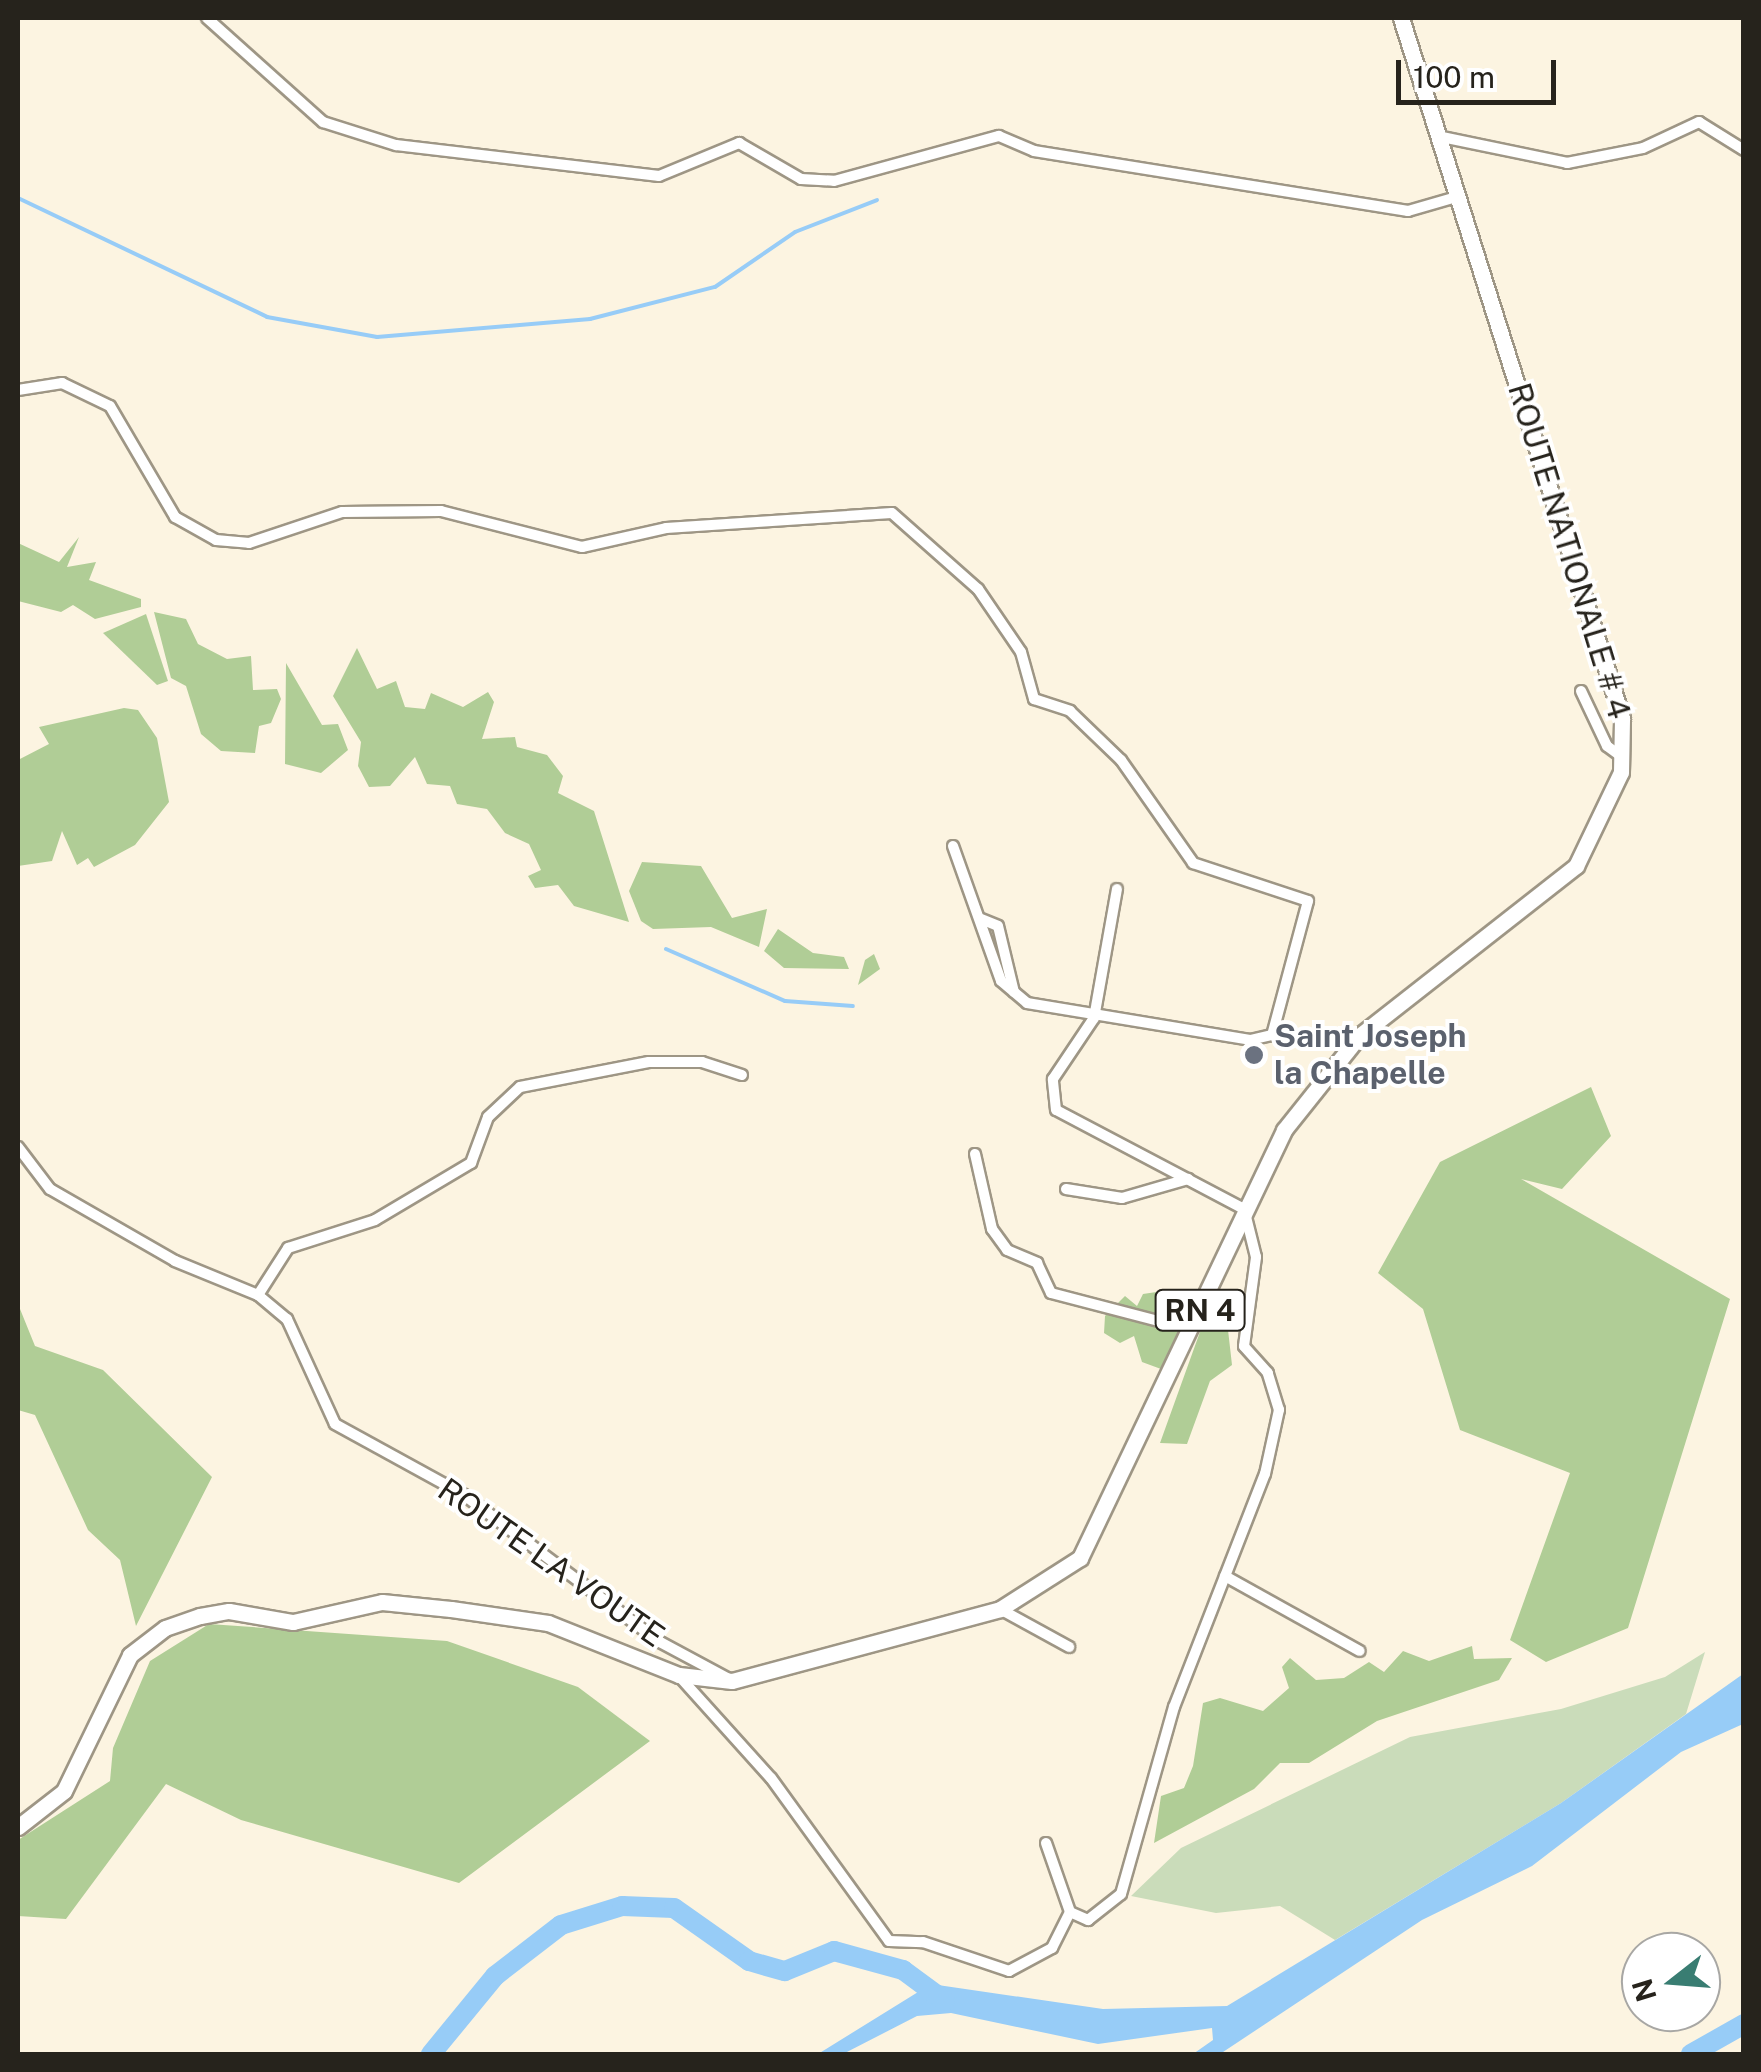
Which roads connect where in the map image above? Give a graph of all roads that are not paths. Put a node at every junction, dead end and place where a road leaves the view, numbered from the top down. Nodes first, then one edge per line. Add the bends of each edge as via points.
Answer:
1 (207, 18) edge
2 (1401, 18) edge
3 (1442, 137) junction
4 (1744, 150) edge
5 (1460, 196) junction
6 (18, 390) edge
7 (1581, 691) dead end
8 (1622, 757) junction
9 (953, 846) dead end
10 (1117, 889) dead end
11 (1094, 1018) junction
12 (1272, 1035) junction
13 (1359, 1036) junction
14 (742, 1075) dead end
15 (18, 1147) edge
16 (975, 1154) dead end
17 (1188, 1180) junction
18 (1066, 1190) dead end
19 (1244, 1210) junction
20 (1208, 1292) junction
21 (258, 1295) junction
22 (1225, 1576) junction
23 (1000, 1609) junction
24 (1069, 1646) dead end
25 (1360, 1651) dead end
26 (679, 1675) junction
27 (732, 1681) junction
28 (18, 1827) edge
29 (1046, 1843) dead end
30 (1070, 1912) junction

1 - 5 street via 324,122 396,145 659,176 739,142 801,180 834,182 999,136 1034,151 1408,211
2 - 3 main road, ROUTE NATIONALE # 4 / RN 4
3 - 4 street via 1567,163 1643,148 1699,122
3 - 5 main road, ROUTE NATIONALE # 4 / RN 4
5 - 8 main road, ROUTE NATIONALE # 4 / RN 4 via 1622,718
6 - 12 street via 62,382 110,406 175,517 216,540 248,544 342,512 441,511 582,547 666,528 892,514 978,589 1021,652 1034,699 1070,711 1121,760 1193,863 1308,900
7 - 8 street via 1606,746
8 - 13 main road, ROUTE NATIONALE # 4 / RN 4 via 1611,810 1576,866
9 - 11 street via 994,964 1014,992 1042,1011
10 - 11 street
11 - 12 street via 1250,1040
11 - 17 street via 1053,1079 1056,1110
12 - 13 street
13 - 19 main road, ROUTE NATIONALE # 4 / RN 4 via 1284,1130
14 - 21 street via 702,1062 649,1062 520,1087 488,1117 471,1163 375,1220 288,1248
15 - 21 street, ROUTE LA VOUTE via 50,1189 175,1262
16 - 20 street via 992,1228 1007,1250 1037,1263 1052,1293 1162,1322
17 - 18 street via 1122,1198
17 - 19 street
19 - 20 main road, ROUTE NATIONALE # 4 / RN 4
19 - 22 street via 1256,1257 1244,1346 1268,1373 1278,1410 1266,1474
20 - 23 main road, ROUTE NATIONALE # 4 / RN 4 via 1096,1537 1051,1581
21 - 27 street, ROUTE LA VOUTE via 306,1352 335,1424 464,1494 660,1642
22 - 25 street
22 - 30 street via 1174,1707 1121,1894 1088,1920
23 - 24 street
23 - 27 main road, ROUTE NATIONALE # 4 / RN 4
26 - 27 main road, ROUTE NATIONALE # 4 / RN 4
26 - 28 main road, ROUTE NATIONALE # 4 / RN 4 via 548,1622 452,1610 382,1602 293,1622 228,1611 200,1616 130,1655 64,1791
26 - 30 street via 771,1778 889,1941 923,1942 1009,1971 1052,1948
29 - 30 street

